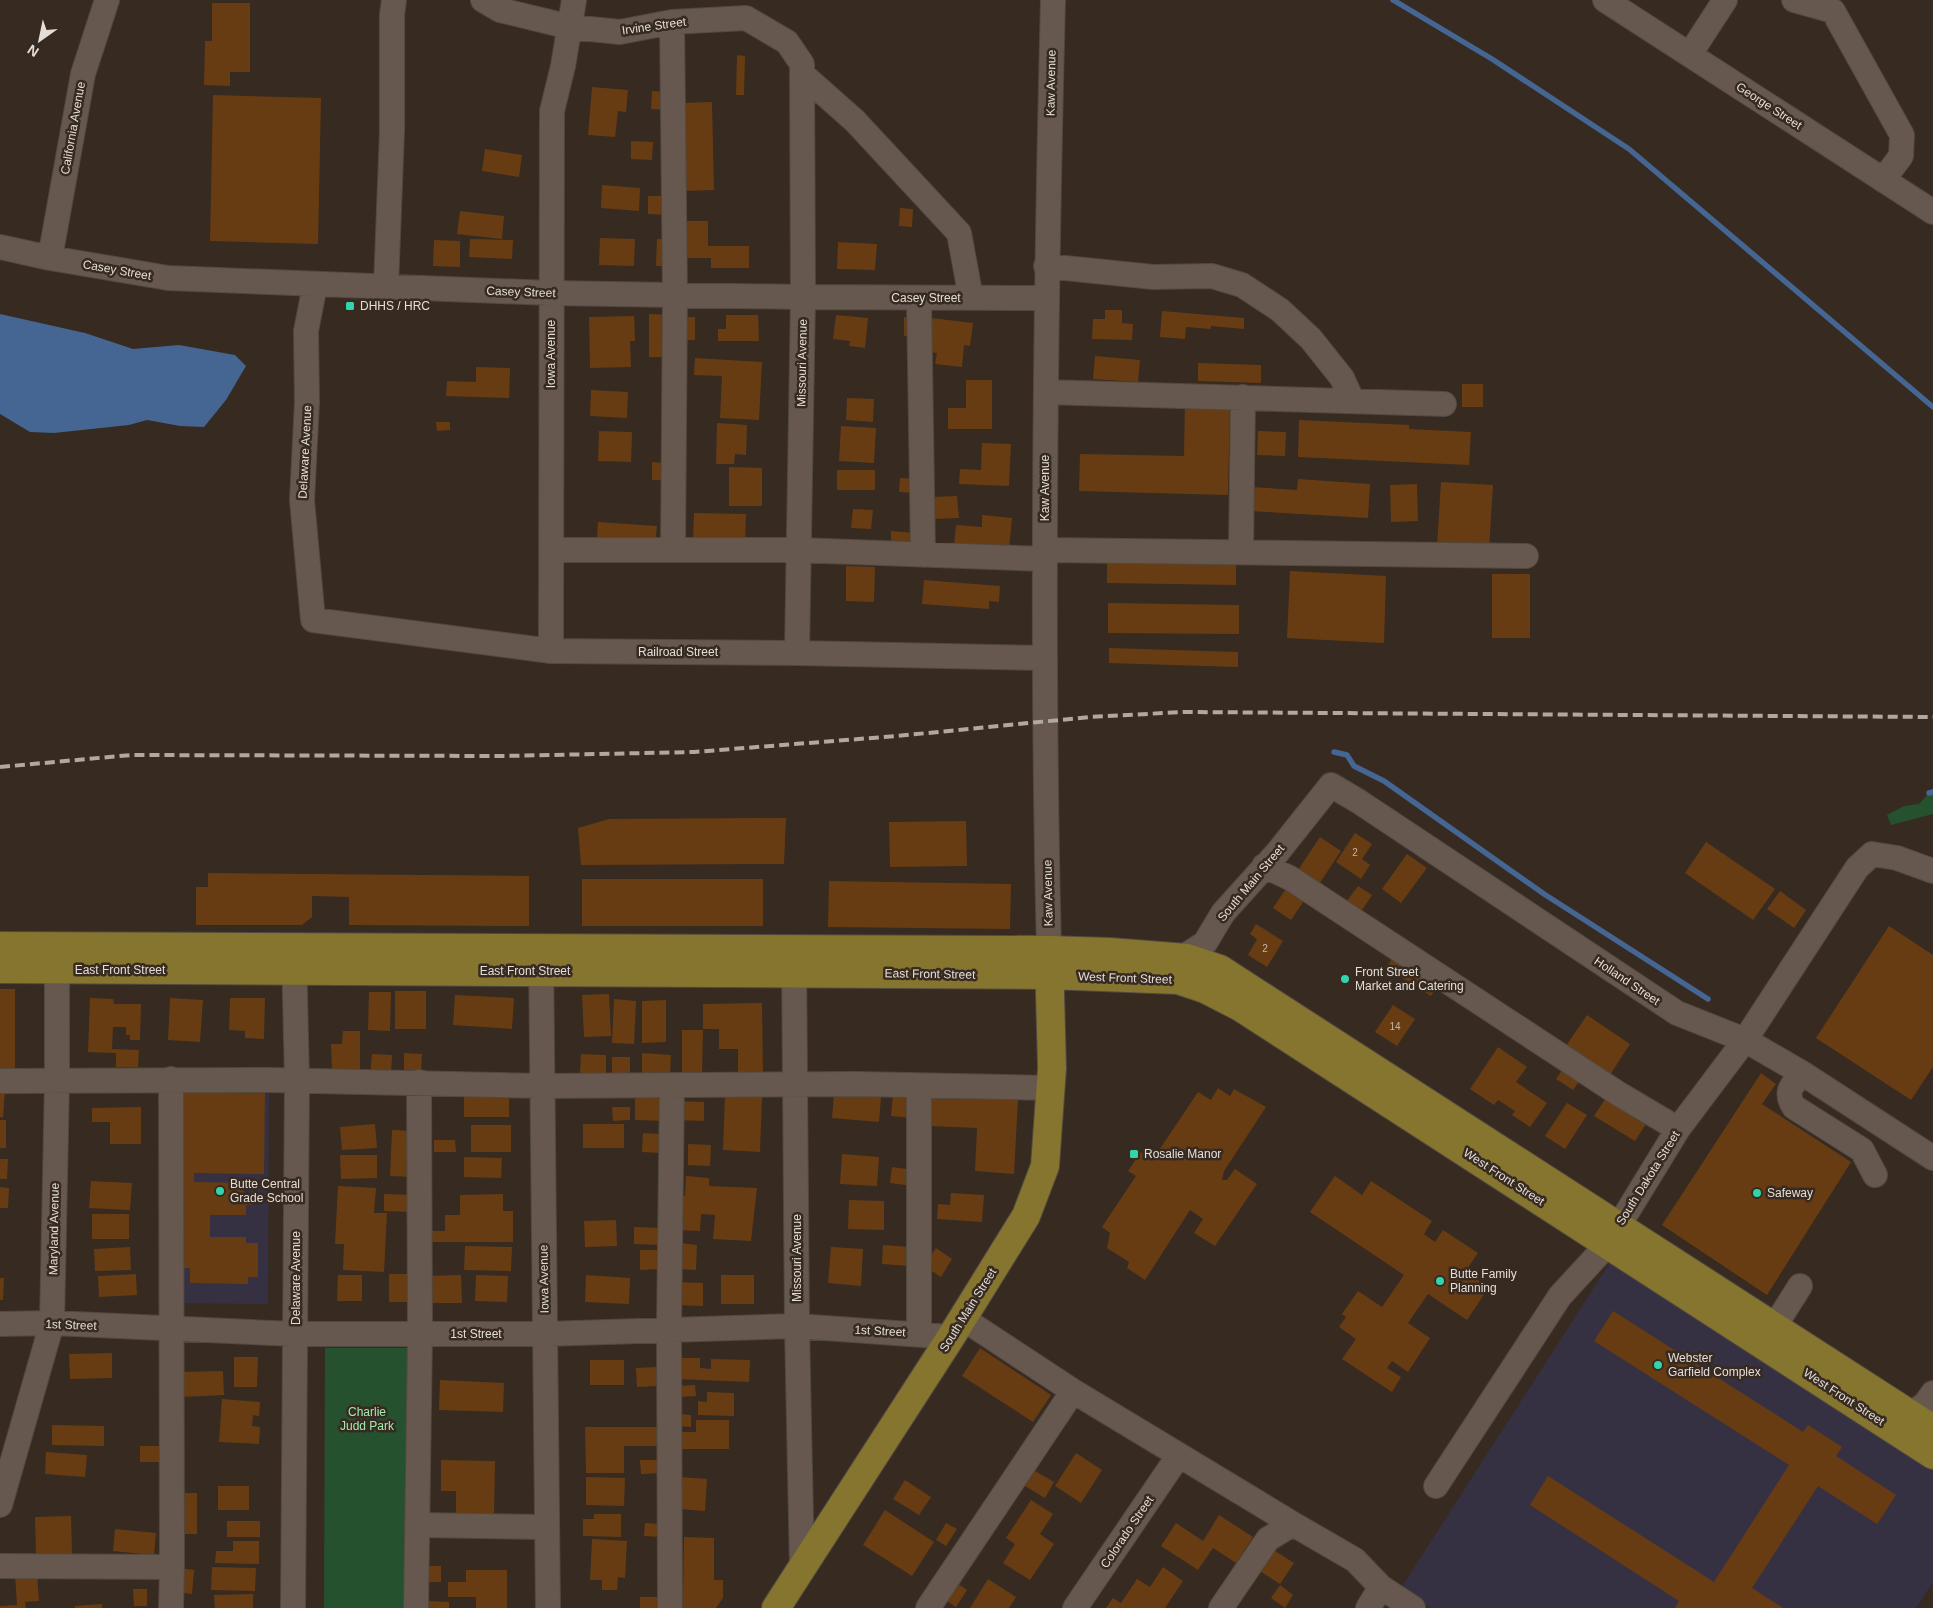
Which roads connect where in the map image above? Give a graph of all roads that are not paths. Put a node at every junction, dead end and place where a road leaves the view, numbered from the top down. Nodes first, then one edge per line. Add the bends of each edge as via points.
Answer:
1 (108, 0) edge
2 (483, 0) edge
3 (574, 0) edge
4 (1053, 0) edge
5 (1605, 0) edge
6 (1725, 0) edge
7 (1794, 0) edge
8 (389, 5) edge
9 (672, 22) junction
10 (570, 27) junction
11 (1690, 54) junction
12 (802, 74) junction
13 (1883, 180) junction
14 (1933, 212) edge
15 (0, 247) edge
16 (50, 258) junction
17 (1046, 266) junction
18 (315, 285) junction
19 (386, 287) junction
20 (551, 293) junction
21 (675, 295) junction
22 (803, 297) junction
23 (919, 298) junction
24 (971, 298) junction
25 (1046, 298) junction
26 (1046, 392) junction
27 (1243, 397) junction
28 (1352, 400) junction
29 (1444, 404) dead end
30 (551, 550) junction
31 (674, 550) junction
32 (798, 550) junction
33 (1242, 552) junction
34 (923, 555) junction
35 (1045, 555) junction
36 (1526, 556) dead end
37 (313, 620) joint
38 (551, 651) junction
39 (797, 653) junction
40 (1045, 658) junction
41 (1331, 785) joint
42 (1264, 866) junction
43 (1933, 871) edge
44 (0, 946) edge
45 (57, 958) junction
46 (294, 960) junction
47 (541, 960) junction
48 (794, 961) junction
49 (1049, 963) junction
50 (0, 969) edge
51 (1180, 969) junction
52 (1745, 1040) junction
53 (1802, 1073) junction
54 (171, 1079) junction
55 (297, 1080) junction
56 (0, 1081) edge
57 (57, 1082) junction
58 (419, 1082) junction
59 (796, 1084) junction
60 (542, 1086) junction
61 (672, 1086) junction
62 (919, 1086) junction
63 (1051, 1088) junction
64 (1678, 1129) junction
65 (1933, 1158) edge
66 (1875, 1176) dead end
67 (1612, 1235) junction
68 (1800, 1286) dead end
69 (52, 1323) junction
70 (0, 1324) edge
71 (797, 1326) junction
72 (956, 1328) junction
73 (172, 1329) junction
74 (669, 1330) junction
75 (919, 1333) junction
76 (295, 1334) junction
77 (420, 1334) junction
78 (545, 1334) junction
79 (1769, 1335) junction
80 (1074, 1391) junction
81 (1933, 1393) edge
82 (1915, 1426) edge
83 (8, 1446) edge
84 (1179, 1455) junction
85 (1933, 1455) edge
86 (1436, 1486) dead end
87 (0, 1505) edge
88 (1293, 1524) junction
89 (417, 1525) junction
90 (547, 1527) junction
91 (0, 1566) edge
92 (172, 1567) junction
93 (802, 1567) junction
94 (1382, 1587) junction
95 (170, 1608) edge
96 (293, 1608) edge
97 (416, 1608) edge
98 (548, 1608) edge
99 (670, 1608) edge
100 (776, 1608) edge
101 (928, 1608) edge
102 (1076, 1608) edge
103 (1221, 1608) edge
104 (1368, 1608) edge
105 (1413, 1608) edge

1 - 16 street, California Avenue via 83,74
2 - 10 street, Irvine Street via 500,10
3 - 10 street, Iowa Avenue
4 - 17 street, Kaw Avenue
5 - 11 street, George Street
6 - 11 street
7 - 13 street via 1833,11 1902,135 1901,156
8 - 19 street via 392,131
9 - 10 street, Irvine Street via 620,32
9 - 12 street, Irvine Street via 746,18 787,42 802,64
9 - 21 street
10 - 20 street, Iowa Avenue via 552,111
11 - 13 street, George Street
12 - 22 street, Missouri Avenue
12 - 24 street via 855,121 959,233
13 - 14 street, George Street
15 - 16 street, Casey Street
16 - 18 street, Casey Street via 168,278
17 - 25 street, Kaw Avenue
17 - 28 street via 1153,277 1212,276 1242,285 1280,310 1311,339 1342,378
18 - 19 street, Casey Street
18 - 37 street, Delaware Avenue via 306,331 307,402 302,500
19 - 20 street, Casey Street
20 - 21 street, Casey Street
20 - 30 street, Iowa Avenue
21 - 22 street, Casey Street
21 - 31 street
22 - 23 street, Casey Street
22 - 32 street, Missouri Avenue
23 - 24 street, Casey Street
23 - 34 street
24 - 25 street, Casey Street
25 - 26 street, Kaw Avenue
26 - 27 street
26 - 35 street, Kaw Avenue
27 - 28 street
27 - 33 street
28 - 29 street
30 - 31 street
30 - 38 street, Iowa Avenue
31 - 32 street
32 - 34 street
32 - 39 street, Missouri Avenue
33 - 35 street
33 - 36 street
34 - 35 street
35 - 40 street, Kaw Avenue
37 - 38 street, Railroad Street
38 - 39 street, Railroad Street
39 - 40 street, Railroad Street
40 - 49 street, Kaw Avenue
41 - 42 street, South Main Street
41 - 52 street, Holland Street via 1676,1013
42 - 51 street, South Main Street via 1223,913 1205,943
42 - 64 street via 1290,878 1619,1094
43 - 52 street, South Dakota Street via 1896,858 1872,854 1856,868
44 - 45 main road, East Front Street
45 - 46 main road, East Front Street
45 - 50 main road, East Front Street
45 - 57 street, Maryland Avenue
46 - 47 main road, East Front Street
46 - 55 street, Delaware Avenue
47 - 48 main road, East Front Street
47 - 60 street, Iowa Avenue
48 - 49 main road, East Front Street
48 - 59 street, Missouri Avenue
49 - 51 main road, West Front Street
49 - 63 main road, South Main Street
51 - 67 main road, West Front Street via 1205,989 1240,1007
52 - 53 street, Holland Street
52 - 64 street, South Dakota Street
53 - 65 street, Holland Street
53 - 66 street via 1790,1088 1789,1099 1794,1107 1862,1150
54 - 55 street
54 - 57 street
54 - 73 street
55 - 58 street
55 - 76 street, Delaware Avenue
56 - 57 street
57 - 69 street, Maryland Avenue
58 - 60 street
58 - 77 street
59 - 61 street
59 - 62 street
59 - 71 street, Missouri Avenue
60 - 61 street
60 - 78 street, Iowa Avenue
61 - 74 street
62 - 63 street
62 - 75 street
63 - 72 main road, South Main Street via 1045,1166 1026,1216
64 - 67 street, South Dakota Street
67 - 79 main road, West Front Street
67 - 86 street, South Dakota Street via 1560,1296
68 - 79 street
69 - 70 street, 1st Street
69 - 73 street, 1st Street
69 - 83 street, Maryland Avenue
71 - 74 street, 1st Street
71 - 75 street, 1st Street
71 - 93 street, Missouri Avenue
72 - 75 street, 1st Street
72 - 80 street
72 - 93 main road, South Main Street
73 - 76 street, 1st Street
73 - 92 street
74 - 78 street, 1st Street
74 - 99 street
76 - 77 street, 1st Street
76 - 96 street, Delaware Avenue
77 - 78 street, 1st Street
77 - 89 street
78 - 90 street, Iowa Avenue
79 - 82 main road, West Front Street
80 - 84 street
80 - 101 street
81 - 82 street
82 - 85 main road, West Front Street
83 - 87 street, Maryland Avenue
84 - 88 street
84 - 102 street, Colorado Street
88 - 94 street via 1355,1560
88 - 103 street via 1268,1539
89 - 90 street
89 - 97 street
90 - 98 street, Iowa Avenue
91 - 92 street
92 - 95 street
93 - 100 main road, South Main Street
94 - 104 street
94 - 105 street

